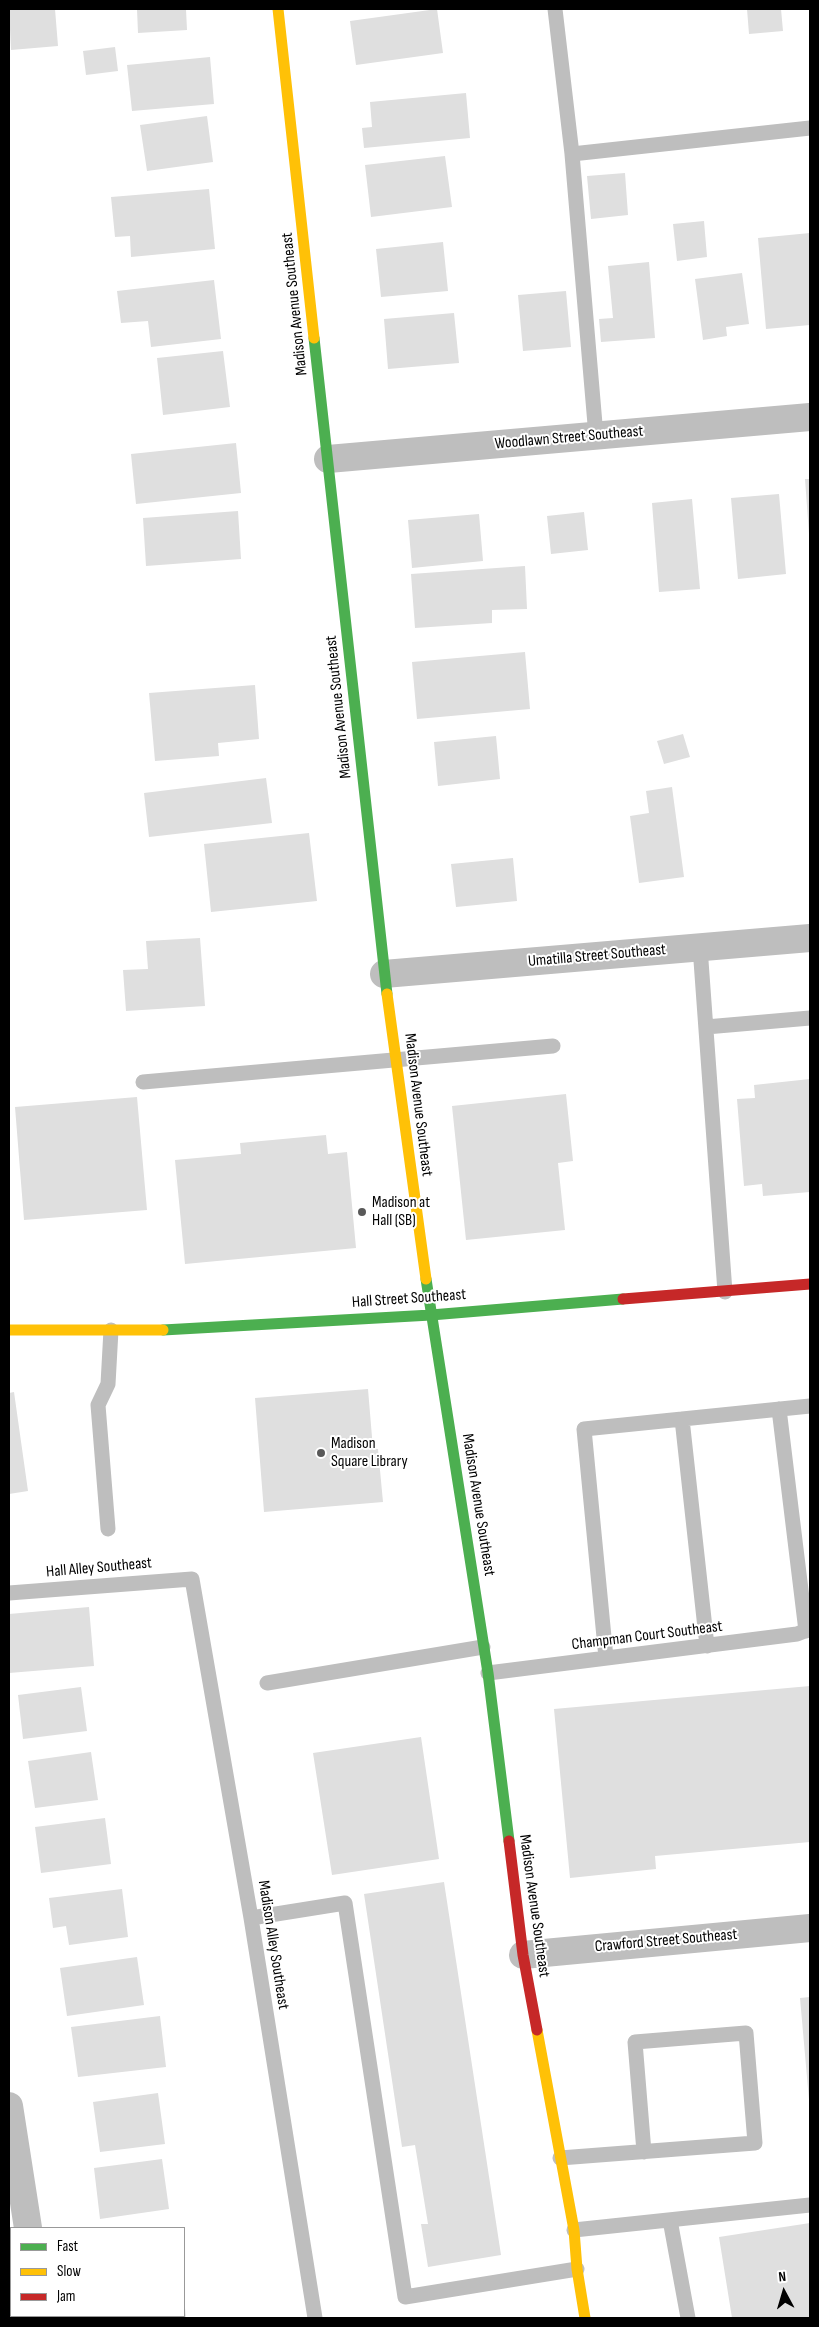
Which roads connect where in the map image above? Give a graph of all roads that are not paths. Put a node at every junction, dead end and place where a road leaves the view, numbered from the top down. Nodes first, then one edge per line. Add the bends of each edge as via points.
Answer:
1 (278, 9) edge
2 (555, 9) edge
3 (810, 128) edge
4 (572, 154) junction
5 (810, 417) edge
6 (596, 436) junction
7 (328, 459) junction
8 (810, 938) edge
9 (700, 947) junction
10 (384, 974) junction
11 (810, 1018) edge
12 (706, 1027) junction
13 (553, 1046) dead end
14 (397, 1062) junction
15 (143, 1082) dead end
16 (810, 1284) edge
17 (725, 1292) junction
18 (431, 1315) junction
19 (9, 1330) edge
20 (111, 1330) junction
21 (810, 1406) edge
22 (779, 1409) junction
23 (682, 1419) junction
24 (108, 1530) dead end
25 (192, 1578) joint
26 (9, 1593) edge
27 (808, 1630) edge
28 (707, 1646) junction
29 (483, 1647) junction
30 (606, 1658) junction
31 (488, 1673) junction
32 (268, 1683) dead end
33 (251, 1918) junction
34 (810, 1928) edge
35 (523, 1954) junction
36 (9, 2106) edge
37 (644, 2152) junction
38 (560, 2158) junction
39 (810, 2205) edge
40 (670, 2220) junction
41 (28, 2227) edge
42 (574, 2230) junction
43 (577, 2269) junction
44 (315, 2318) edge
45 (585, 2318) edge
46 (688, 2318) edge

1 - 7 street, Madison Avenue Southeast
2 - 4 lane
3 - 4 lane
4 - 6 lane
5 - 6 street, Woodlawn Street Southeast
6 - 7 street, Woodlawn Street Southeast
7 - 10 street, Madison Avenue Southeast
8 - 9 street, Umatilla Street Southeast
9 - 10 street, Umatilla Street Southeast
9 - 12 lane
10 - 14 street, Madison Avenue Southeast
11 - 12 lane
12 - 17 lane
13 - 14 lane
14 - 15 lane
14 - 18 street, Madison Avenue Southeast
16 - 17 street, Hall Street Southeast
17 - 18 street, Hall Street Southeast
18 - 20 street, Hall Street Southeast via 186,1330
18 - 29 street, Madison Avenue Southeast
19 - 20 street, Hall Street Southeast
20 - 24 lane via 108,1384 98,1405
21 - 22 lane
22 - 23 lane
22 - 27 lane
23 - 28 lane
23 - 30 lane via 584,1429
25 - 26 lane, Hall Alley Southeast
25 - 33 lane, Madison Alley Southeast
27 - 28 lane, Champman Court Southeast
28 - 30 lane, Champman Court Southeast
29 - 31 street, Madison Avenue Southeast
29 - 32 lane
30 - 31 lane, Champman Court Southeast
31 - 35 street, Madison Avenue Southeast
33 - 43 lane via 345,1903 405,2297
33 - 44 lane, Madison Alley Southeast
34 - 35 street, Crawford Street Southeast
35 - 38 street, Madison Avenue Southeast
36 - 41 street
37 - 37 lane via 755,2143 746,2033 635,2042
37 - 38 lane
38 - 42 street, Madison Avenue Southeast
39 - 40 lane
40 - 42 lane
40 - 46 lane
42 - 43 street, Madison Avenue Southeast
43 - 45 street, Madison Avenue Southeast

